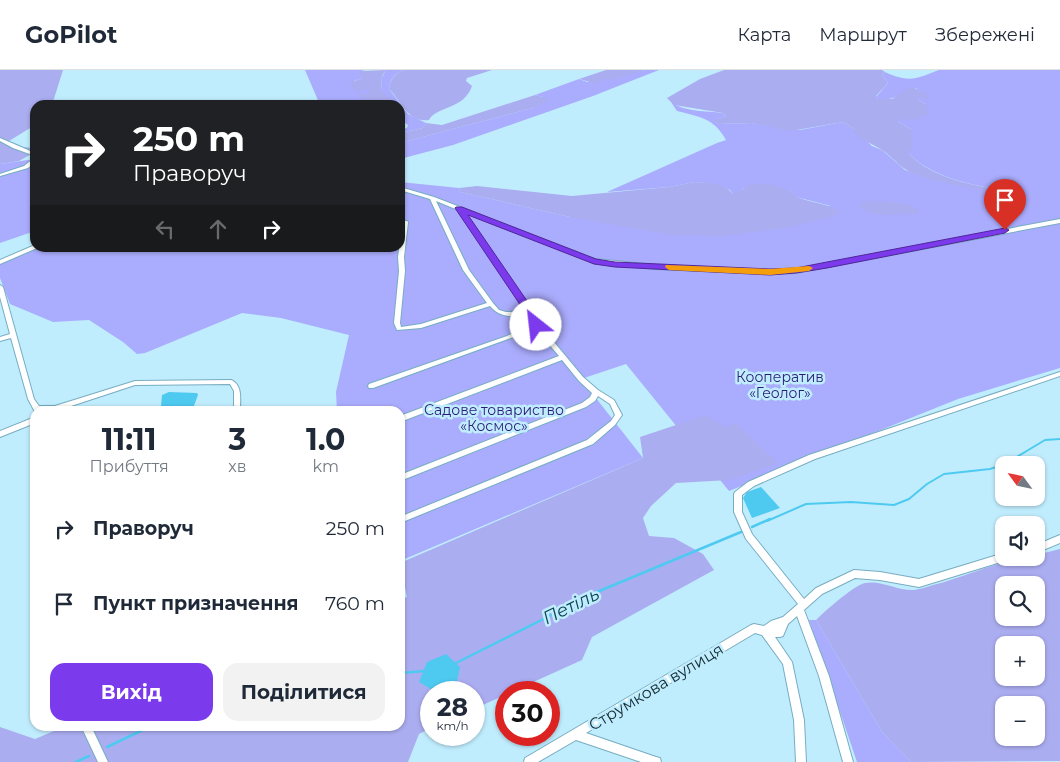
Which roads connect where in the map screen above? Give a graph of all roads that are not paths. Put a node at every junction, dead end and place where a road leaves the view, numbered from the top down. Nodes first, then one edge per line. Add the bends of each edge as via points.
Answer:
1 (0, 139) edge
2 (30, 153) edge
3 (30, 164) edge
4 (0, 175) edge
5 (405, 190) edge
6 (432, 198) junction
7 (459, 208) junction
8 (1060, 221) edge
9 (30, 249) edge
10 (401, 252) edge
11 (0, 262) edge
12 (0, 287) edge
13 (2, 298) edge
14 (490, 304) junction
15 (531, 314) junction
16 (536, 325) junction
17 (13, 335) junction
18 (0, 339) edge
19 (563, 357) junction
20 (1060, 374) edge
21 (371, 386) dead end
22 (596, 392) junction
23 (35, 406) edge
24 (64, 406) edge
25 (237, 406) edge
26 (405, 417) edge
27 (30, 422) edge
28 (0, 434) edge
29 (405, 476) edge
30 (405, 518) dead end
31 (1060, 539) edge
32 (1045, 545) edge
33 (995, 560) edge
34 (801, 606) junction
35 (765, 631) junction
36 (88, 731) edge
37 (577, 735) junction
38 (103, 762) edge
39 (529, 762) edge
40 (656, 762) edge
41 (802, 762) edge
42 (848, 762) edge

1 - 2 street
3 - 4 street
5 - 6 street
6 - 7 street
6 - 14 street via 466,270
7 - 8 street via 594,261 615,265 770,272 804,269
7 - 15 street
9 - 11 street
10 - 14 street via 399,328 421,326
12 - 13 street
13 - 17 street
14 - 15 street via 505,314
15 - 16 street
16 - 19 street
16 - 21 street
17 - 18 street
17 - 23 street
19 - 22 street
19 - 26 street
20 - 34 street via 812,457 751,484 738,494 738,512 749,536
22 - 29 street via 593,399 584,405
22 - 30 street via 612,402 619,414 590,442
24 - 25 street via 135,383 231,382 237,391
27 - 28 street
31 - 32 street
33 - 34 street, Струмкова вулиця via 919,583 854,574 818,591
34 - 35 street, Струмкова вулиця via 785,621 780,633
34 - 42 street
35 - 37 street, Струмкова вулиця via 754,628
35 - 41 street via 787,662 799,720
36 - 38 street
37 - 39 street, Струмкова вулиця
37 - 40 street

